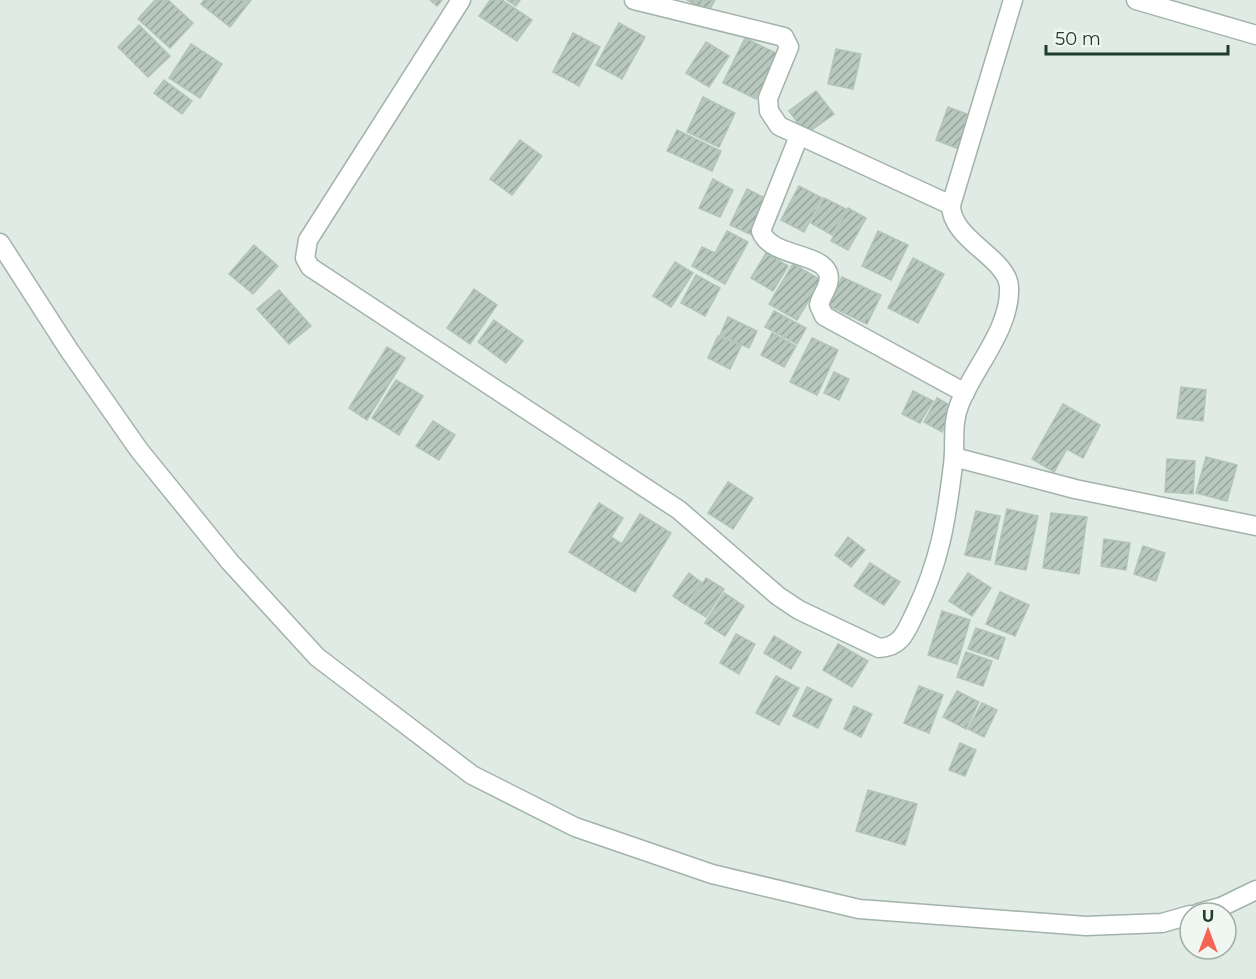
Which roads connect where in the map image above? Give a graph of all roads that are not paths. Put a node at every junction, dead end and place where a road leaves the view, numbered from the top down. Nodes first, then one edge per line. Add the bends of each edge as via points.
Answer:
1 (461, 0) edge
2 (634, 0) edge
3 (1013, 0) edge
4 (1136, 0) edge
5 (1256, 35) edge
6 (799, 136) junction
7 (951, 205) junction
8 (0, 243) edge
9 (965, 393) junction
10 (954, 458) junction
11 (1256, 526) edge
12 (1256, 890) edge
13 (1233, 901) edge
14 (1178, 918) edge

1 - 10 street via 308,240 305,258 310,267 679,510 792,605 873,647 890,648 901,640 932,578 947,520
2 - 6 street via 784,37 789,47 767,106 779,126
3 - 7 street
4 - 5 street
6 - 7 street
6 - 9 street via 761,231 763,237 770,244 822,266 828,273 829,282 819,305 824,316
7 - 9 street via 954,221 1009,281 1007,308
8 - 14 street via 139,450 230,562 317,657 472,775 575,827 712,874 859,909 1086,926 1162,923
9 - 10 street via 955,421
10 - 11 street via 1075,489
12 - 13 street

